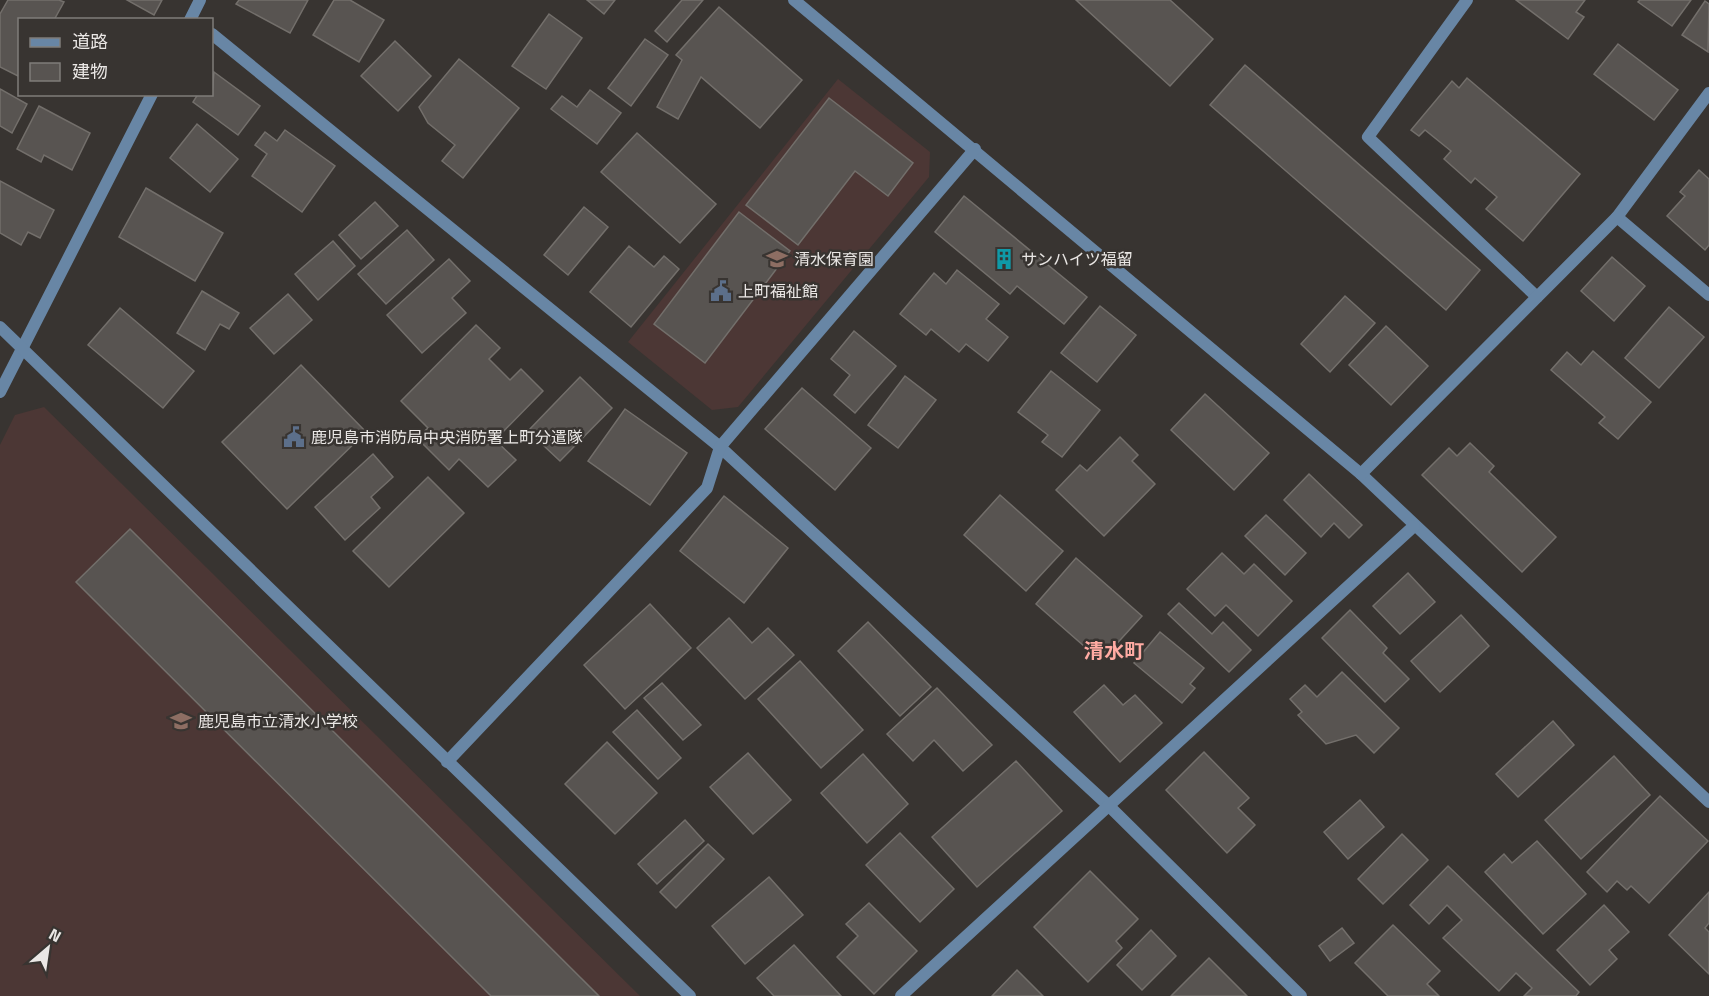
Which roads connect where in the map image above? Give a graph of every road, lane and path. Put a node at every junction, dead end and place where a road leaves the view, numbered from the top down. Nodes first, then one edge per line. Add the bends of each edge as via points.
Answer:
1 (200, 0) edge
2 (794, 0) edge
3 (1467, 0) edge
4 (192, 18) edge
5 (213, 35) edge
6 (1709, 93) edge
7 (151, 96) edge
8 (975, 149) junction
9 (1617, 217) junction
10 (1709, 295) edge
11 (1537, 297) junction
12 (0, 327) edge
13 (22, 349) junction
14 (0, 392) edge
15 (720, 447) junction
16 (1361, 474) junction
17 (1414, 526) junction
18 (447, 762) junction
19 (1709, 802) edge
20 (1109, 806) junction
21 (690, 996) edge
22 (901, 996) edge
23 (1301, 996) edge

1 - 4 street
2 - 8 street
3 - 11 street via 1368,137
5 - 15 street
6 - 9 street
7 - 13 street
8 - 15 street
8 - 16 street
9 - 10 street
9 - 11 street
11 - 16 street
12 - 13 street
13 - 14 street
13 - 18 street
15 - 18 street via 707,488
15 - 20 street
16 - 17 street
17 - 19 street
17 - 20 street
18 - 21 street
20 - 22 street
20 - 23 street

